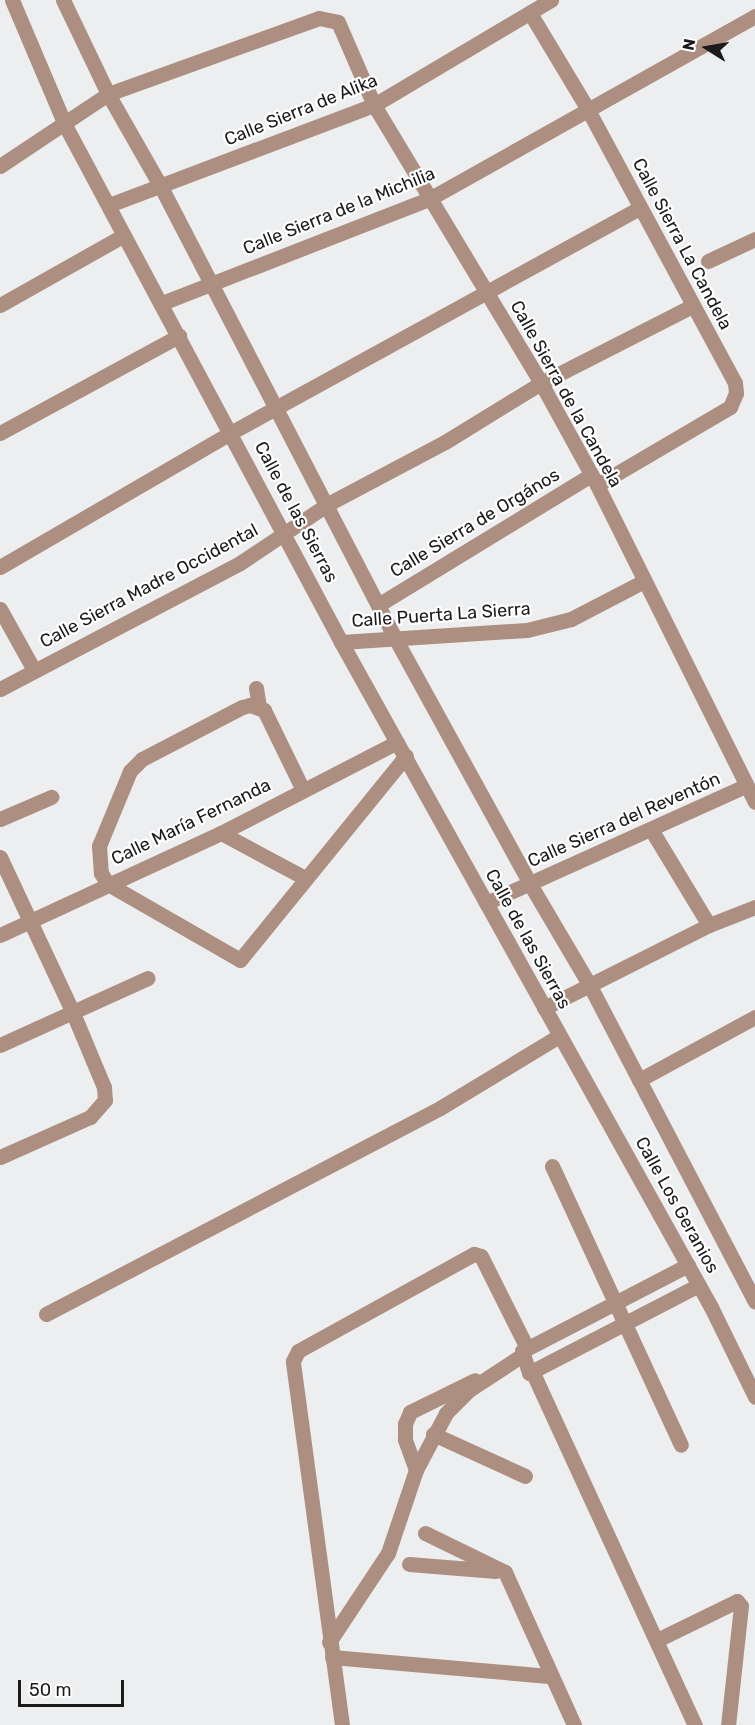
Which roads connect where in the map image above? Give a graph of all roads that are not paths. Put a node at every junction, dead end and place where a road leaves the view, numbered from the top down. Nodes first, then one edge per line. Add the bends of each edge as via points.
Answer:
1 (12, 0) edge
2 (63, 0) edge
3 (551, 0) edge
4 (530, 13) junction
5 (755, 16) edge
6 (108, 94) junction
7 (374, 105) junction
8 (587, 108) junction
9 (65, 125) junction
10 (4, 163) edge
11 (161, 187) junction
12 (429, 199) junction
13 (109, 205) junction
14 (640, 208) junction
15 (124, 235) junction
16 (755, 239) edge
17 (708, 261) dead end
18 (210, 284) junction
19 (487, 294) junction
20 (162, 303) junction
21 (0, 305) edge
22 (692, 306) junction
23 (179, 336) junction
24 (541, 383) junction
25 (735, 401) joint
26 (275, 408) junction
27 (232, 432) junction
28 (0, 433) edge
29 (594, 480) junction
30 (328, 504) junction
31 (285, 532) junction
32 (0, 567) edge
33 (642, 582) junction
34 (378, 604) junction
35 (0, 609) edge
36 (395, 638) junction
37 (341, 642) junction
38 (34, 670) junction
39 (0, 688) edge
40 (256, 688) dead end
41 (259, 706) junction
42 (397, 742) junction
43 (406, 756) junction
44 (745, 786) junction
45 (302, 788) junction
46 (51, 797) dead end
47 (755, 802) edge
48 (0, 819) edge
49 (652, 831) junction
50 (221, 833) junction
51 (0, 857) edge
52 (305, 878) junction
53 (108, 884) junction
54 (530, 884) junction
55 (486, 903) junction
56 (755, 907) edge
57 (28, 922) junction
58 (709, 925) junction
59 (0, 934) edge
60 (148, 978) dead end
61 (590, 986) junction
62 (544, 1008) junction
63 (73, 1013) junction
64 (749, 1020) edge
65 (560, 1036) junction
66 (0, 1045) edge
67 (639, 1080) junction
68 (0, 1157) edge
69 (552, 1166) dead end
70 (688, 1265) junction
71 (699, 1285) junction
72 (614, 1301) junction
73 (755, 1302) edge
74 (46, 1314) dead end
75 (624, 1323) junction
76 (524, 1352) junction
77 (532, 1371) junction
78 (491, 1374) junction
79 (755, 1397) edge
80 (433, 1434) junction
81 (681, 1445) dead end
82 (417, 1470) junction
83 (525, 1476) dead end
84 (425, 1533) dead end
85 (409, 1564) dead end
86 (505, 1572) junction
87 (657, 1640) junction
88 (331, 1649) junction
89 (550, 1677) junction
90 (342, 1725) edge
91 (574, 1725) edge
92 (695, 1725) edge
93 (728, 1725) edge

1 - 9 street, Calle de las Sierras
2 - 6 street, Calle de las Sierras
3 - 4 street, Calle Sierra de Alika
4 - 7 street, Calle Sierra de Alika
4 - 8 street, Calle Sierra La Candela
5 - 8 street, Calle Sierra de la Michilia
6 - 7 street, Calle Sierra de la Candela via 326,17 338,22
6 - 9 street
6 - 11 street, Calle de las Sierras
7 - 11 street, Calle Sierra de Alika
7 - 12 street, Calle Sierra de la Candela
8 - 12 street, Calle Sierra de la Michilia
8 - 14 street, Calle Sierra La Candela
9 - 10 street
9 - 13 street, Calle de las Sierras
11 - 13 street, Calle Sierra de Alika
11 - 18 street, Calle de las Sierras
12 - 18 street, Calle Sierra de la Michilia
12 - 19 street, Calle Sierra de la Candela
13 - 15 street, Calle de las Sierras
14 - 19 street
14 - 22 street, Calle Sierra La Candela
15 - 20 street, Calle de las Sierras
15 - 21 street
16 - 17 street
18 - 20 street, Calle Sierra de la Michilia
18 - 26 street, Calle de las Sierras
19 - 24 street, Calle Sierra de la Candela
19 - 26 street
20 - 23 street, Calle de las Sierras
22 - 24 street, Calle Sierra Madre Occidental
22 - 25 street, Calle Sierra La Candela via 735,383
23 - 27 street, Calle de las Sierras
23 - 28 street
24 - 29 street, Calle Sierra de la Candela
24 - 30 street, Calle Sierra Madre Occidental via 445,442
25 - 29 street, Calle Sierra de Orgános
26 - 27 street
26 - 30 street, Calle de las Sierras
27 - 31 street, Calle de las Sierras
27 - 32 street
29 - 33 street, Calle Sierra de la Candela
29 - 34 street, Calle Sierra de Orgános
30 - 31 street, Calle Sierra Madre Occidental
30 - 34 street, Calle de las Sierras
31 - 37 street, Calle de las Sierras
31 - 38 street, Calle Sierra Madre Occidental via 240,563
33 - 36 street, Calle Puerta La Sierra via 552,625
33 - 44 street, Calle Sierra de la Candela
34 - 36 street, Calle de las Sierras
35 - 38 street
36 - 37 street, Calle Puerta La Sierra
36 - 54 street, Calle de las Sierras
37 - 42 street, Calle de las Sierras
38 - 39 street, Calle Sierra Madre Occidental
40 - 41 street
41 - 45 street
41 - 53 street via 242,707 142,759 130,771 99,846 100,873
42 - 43 street, Calle de las Sierras
42 - 45 street, Calle María Fernanda
43 - 52 street
43 - 55 street, Calle de las Sierras
44 - 47 street, Calle Sierra de la Candela
44 - 49 street, Calle Sierra del Reventón
45 - 50 street, Calle María Fernanda
46 - 48 street
49 - 54 street, Calle Sierra del Reventón
49 - 58 street
50 - 52 street
50 - 53 street, Calle María Fernanda
51 - 57 street
52 - 53 street via 246,964
53 - 57 street, Calle María Fernanda
54 - 55 street, Calle Sierra del Reventón
54 - 61 street, Calle de las Sierras
55 - 62 street, Calle de las Sierras
56 - 58 street
57 - 59 street, Calle María Fernanda
57 - 63 street
58 - 61 street
60 - 63 street
61 - 62 street
61 - 67 street, Calle de las Sierras
62 - 65 street, Calle de las Sierras
63 - 66 street
63 - 68 street via 104,1087 105,1100 90,1118
64 - 67 street
65 - 70 street, Calle Los Geranios
65 - 74 street via 440,1108
67 - 73 street, Calle de las Sierras
69 - 72 street
70 - 71 street, Calle Los Geranios
70 - 72 street
71 - 75 street
71 - 79 street, Calle Los Geranios
72 - 75 street
72 - 76 street
75 - 77 street
75 - 81 street
76 - 77 street via 529,1372
76 - 78 street
76 - 88 street via 482,1256 474,1254 298,1351 292,1377
77 - 87 street
78 - 80 street via 456,1401
78 - 82 street via 425,1401 410,1412 405,1439
80 - 82 street
80 - 83 street
82 - 88 street via 388,1553
84 - 86 street
85 - 86 street
86 - 89 street
87 - 92 street
87 - 93 street via 737,1601 741,1606
88 - 89 street
88 - 90 street
89 - 91 street

